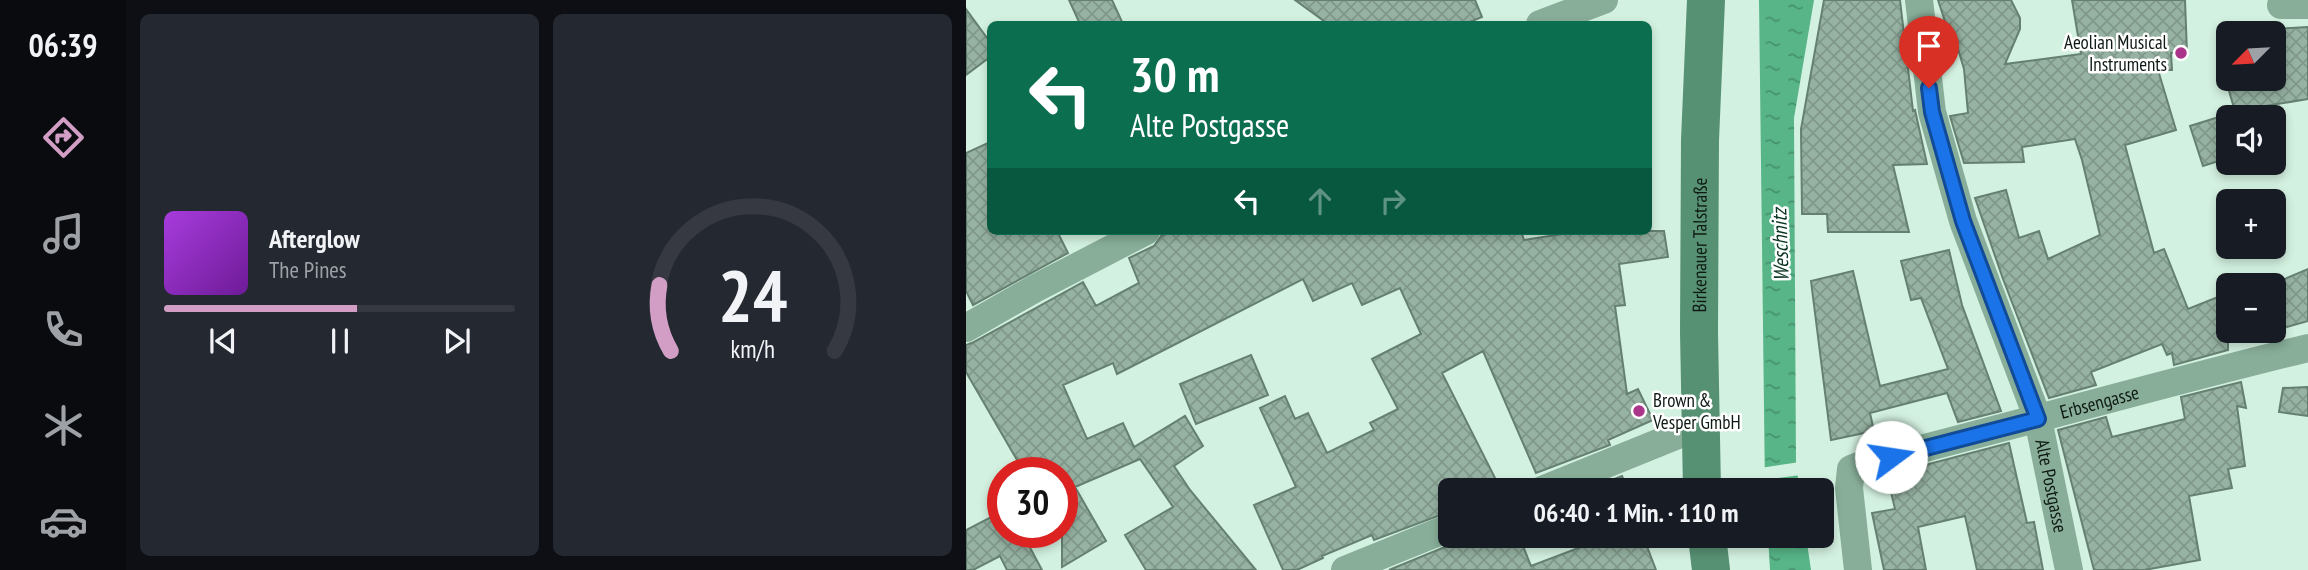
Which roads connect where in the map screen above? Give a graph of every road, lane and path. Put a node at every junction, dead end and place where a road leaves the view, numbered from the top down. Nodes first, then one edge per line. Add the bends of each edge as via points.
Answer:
1 (1604, 0) edge
2 (1706, 0) edge
3 (1919, 0) edge
4 (1571, 6) edge
5 (1546, 21) edge
6 (1138, 235) edge
7 (966, 328) edge
8 (2308, 348) edge
9 (2038, 419) junction
10 (1700, 426) junction
11 (1572, 478) edge
12 (1702, 478) edge
13 (1438, 532) edge
14 (1708, 548) edge
15 (1345, 570) edge
16 (1711, 570) edge
17 (1858, 570) edge
18 (2069, 570) edge

1 - 4 street
2 - 10 main road, Birkenauer Talstraße via 1700,140
3 - 9 street, Alte Postgasse via 1932,112 1963,221
4 - 5 street
6 - 7 street
8 - 9 street, Erbsengasse
9 - 17 street, Erbsengasse via 1851,469
9 - 18 street, Alte Postgasse
10 - 11 street
10 - 12 main road, Birkenauer Talstraße
13 - 15 street
14 - 16 main road

